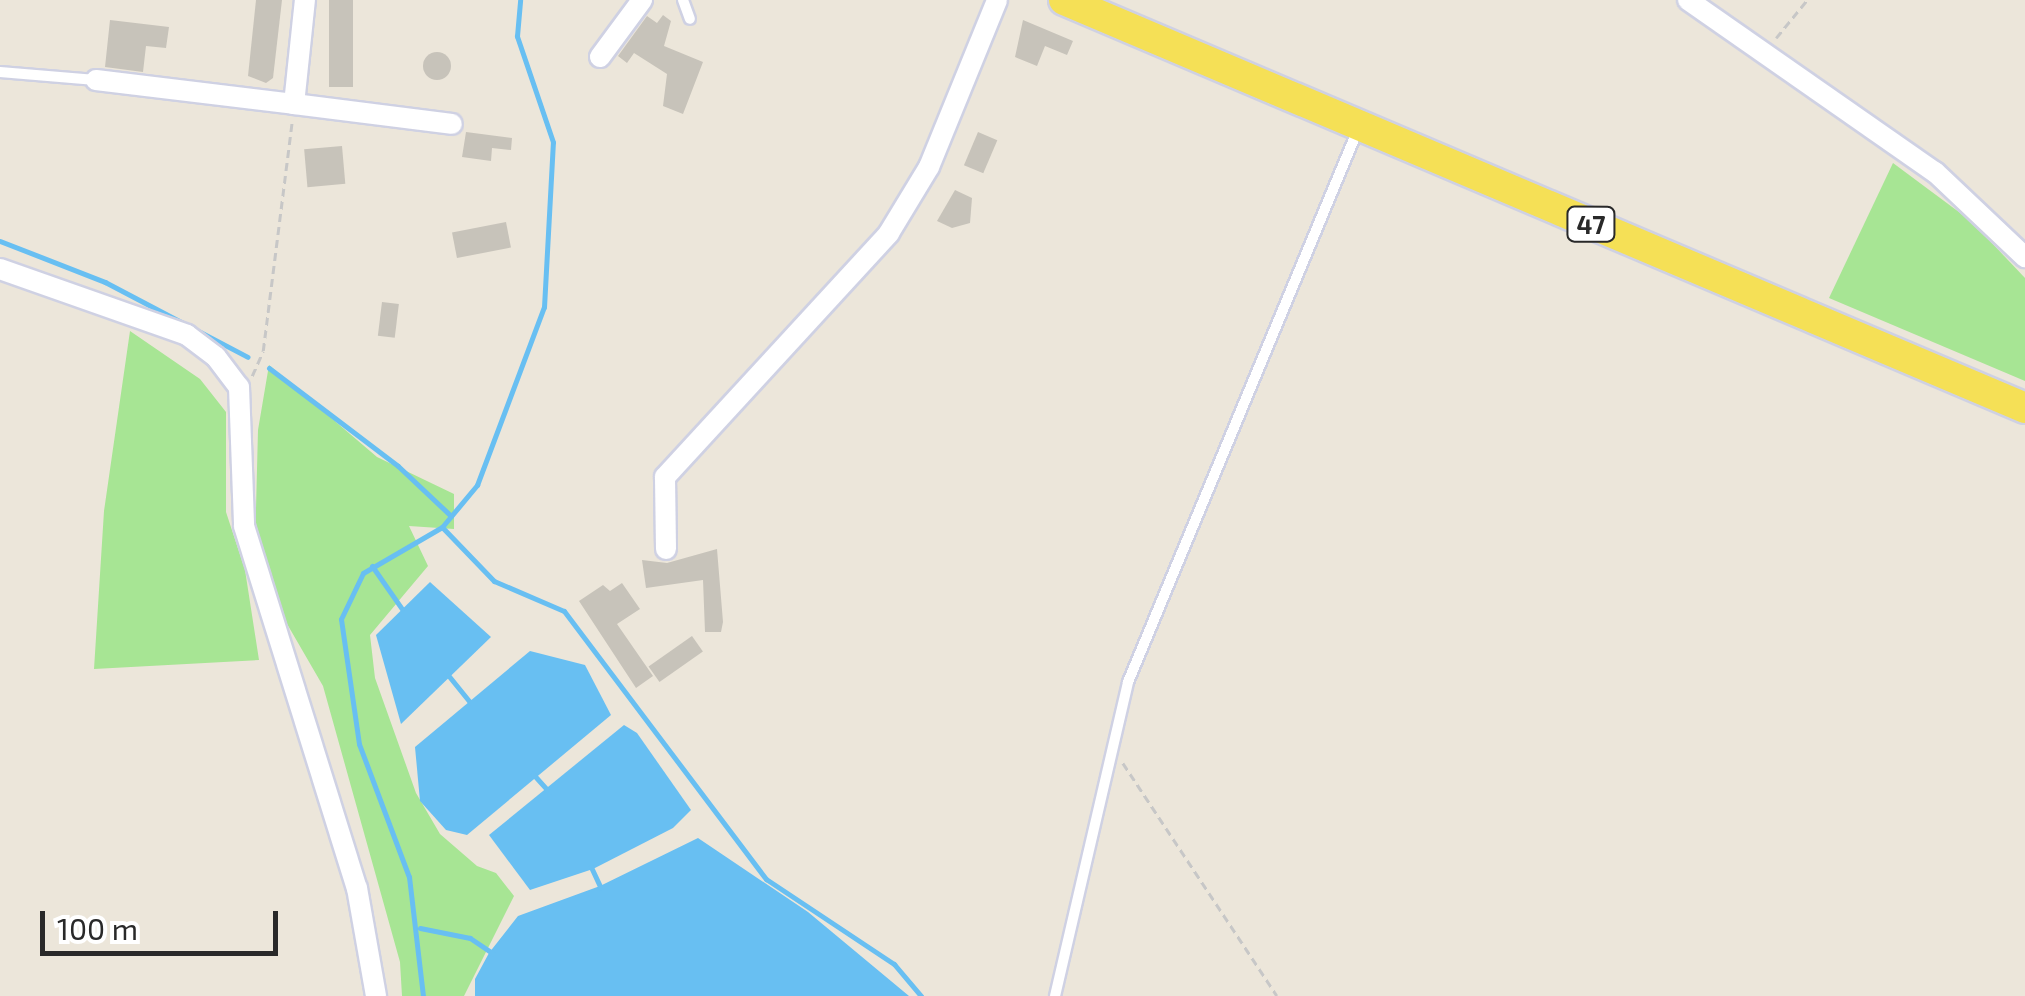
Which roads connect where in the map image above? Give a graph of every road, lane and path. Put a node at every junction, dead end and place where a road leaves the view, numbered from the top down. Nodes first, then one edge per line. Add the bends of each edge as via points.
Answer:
1 (305, 0) edge
2 (642, 0) edge
3 (683, 0) edge
4 (997, 0) edge
5 (1064, 0) edge
6 (1688, 0) edge
7 (1806, 0) edge
8 (690, 19) dead end
9 (1764, 54) junction
10 (600, 57) dead end
11 (0, 72) edge
12 (96, 80) joint
13 (294, 104) junction
14 (452, 124) dead end
15 (1359, 126) junction
16 (2025, 257) edge
17 (0, 268) edge
18 (240, 387) junction
19 (2025, 408) edge
20 (666, 549) dead end
21 (1111, 745) junction
22 (376, 996) edge
23 (1055, 996) edge
24 (1277, 996) edge

1 - 13 street
2 - 10 street
3 - 8 lane
4 - 20 street via 928,168 889,233 665,477
5 - 15 main road, 47
6 - 9 street
7 - 9 path
9 - 16 street via 1935,172
11 - 12 lane
12 - 13 street
13 - 14 street
13 - 18 path via 263,350
15 - 19 main road, 47
15 - 21 lane via 1128,682
17 - 18 street via 188,336
18 - 22 street via 244,526 357,888
21 - 23 lane
21 - 24 path

